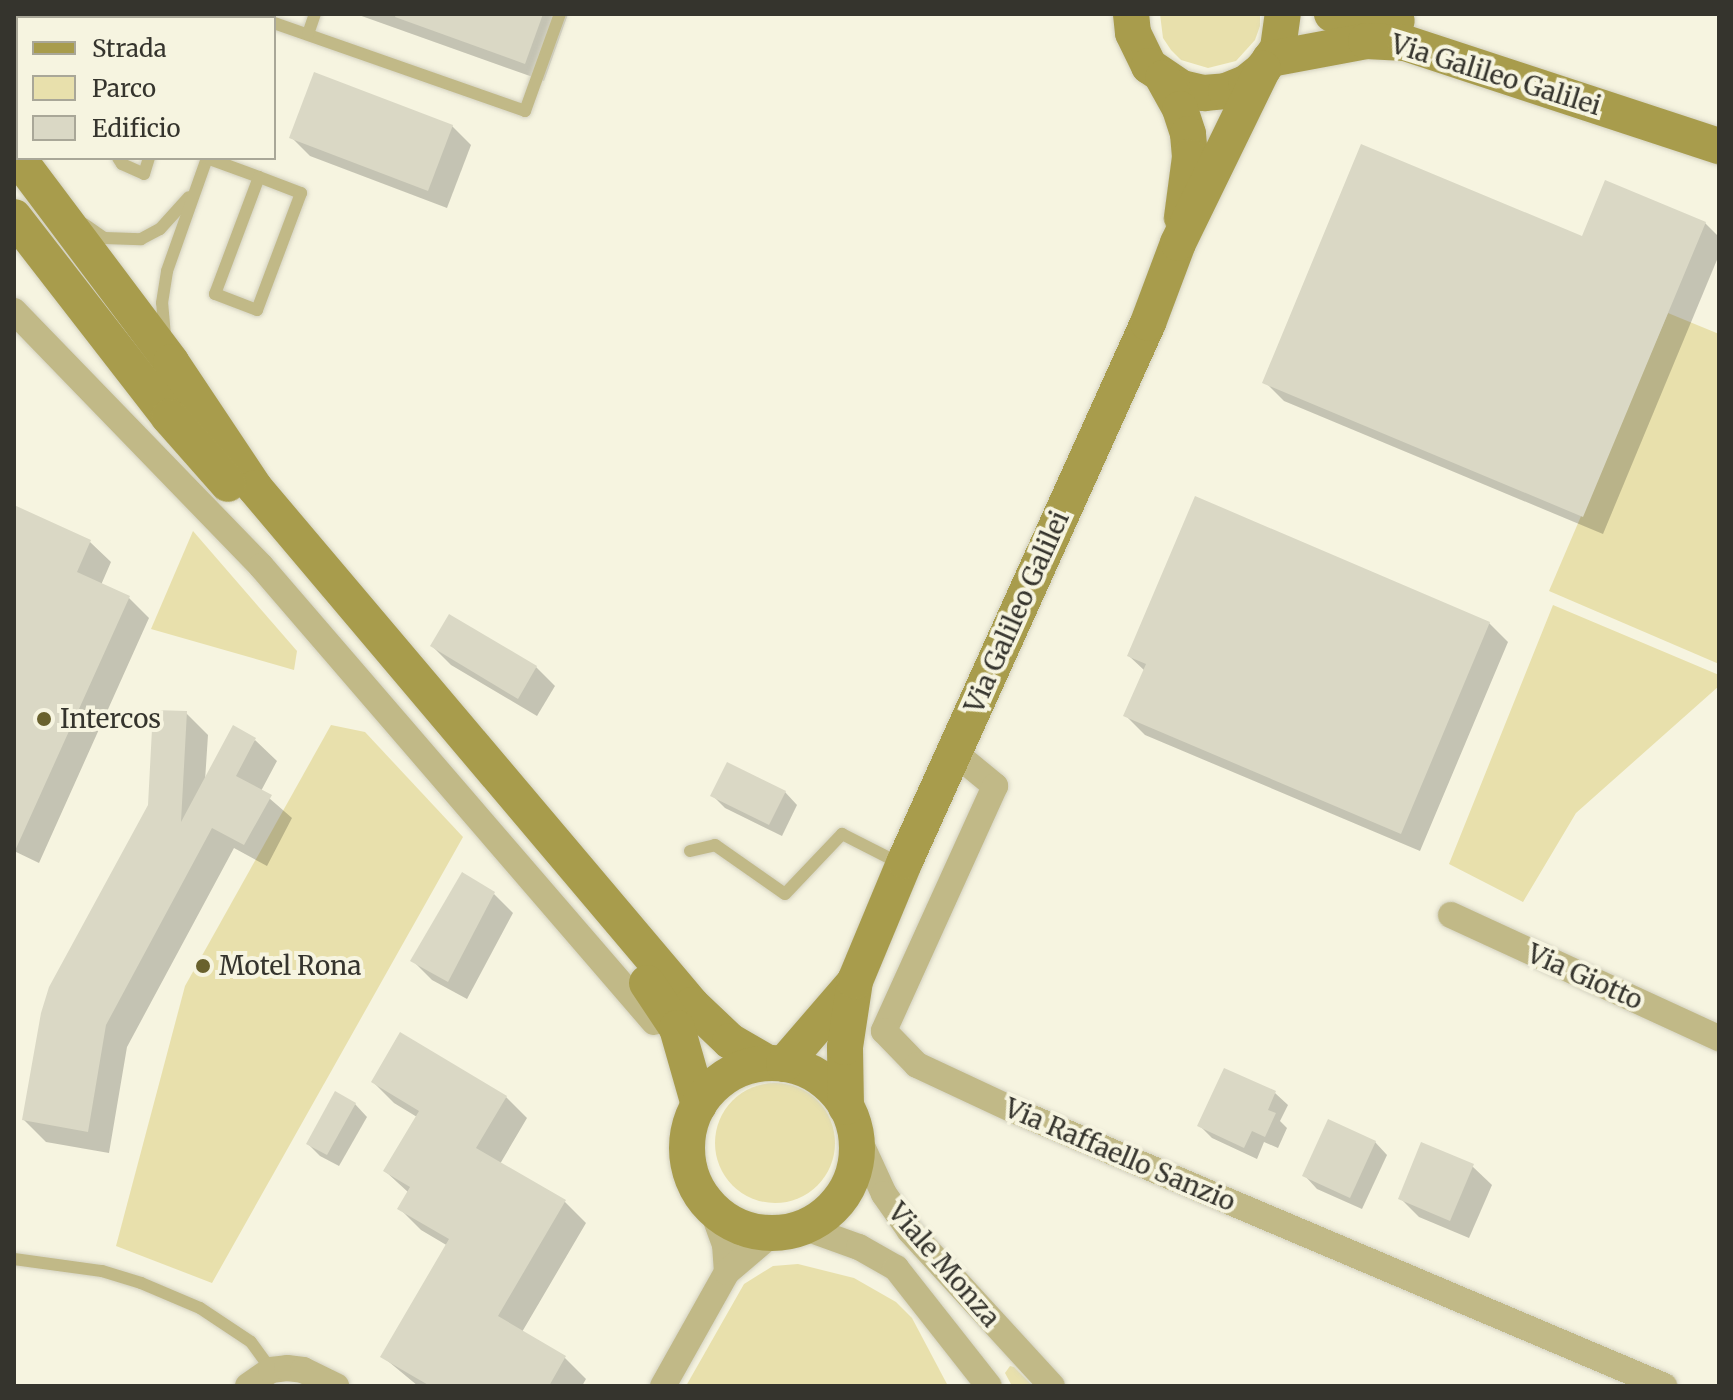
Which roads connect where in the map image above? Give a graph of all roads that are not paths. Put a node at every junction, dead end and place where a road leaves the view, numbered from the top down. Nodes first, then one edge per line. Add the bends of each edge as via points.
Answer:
1 (315, 14) edge
2 (560, 14) edge
3 (1131, 14) edge
4 (1283, 14) edge
5 (1332, 14) edge
6 (276, 24) edge
7 (308, 34) junction
8 (1267, 64) junction
9 (1163, 78) junction
10 (1719, 124) edge
11 (1719, 146) edge
12 (20, 160) edge
13 (119, 160) edge
14 (148, 160) edge
15 (206, 160) edge
16 (212, 160) edge
17 (259, 177) junction
18 (196, 189) junction
19 (50, 199) junction
20 (14, 217) edge
21 (1178, 243) junction
22 (14, 311) edge
23 (171, 362) junction
24 (955, 753) junction
25 (690, 851) dead end
26 (904, 866) junction
27 (1451, 915) dead end
28 (855, 981) junction
29 (1719, 1038) edge
30 (776, 1064) junction
31 (696, 1111) junction
32 (850, 1119) junction
33 (712, 1209) junction
34 (788, 1230) junction
35 (14, 1259) edge
36 (727, 1272) junction
37 (957, 1344) junction
38 (271, 1370) junction
39 (248, 1386) edge
40 (336, 1386) edge
41 (663, 1386) edge
42 (976, 1386) edge
43 (989, 1386) edge
44 (1052, 1386) edge
45 (1664, 1386) edge

1 - 7 lane
2 - 7 lane via 525,111
3 - 9 street, Via Galileo Galilei via 1139,50
4 - 8 street via 1278,48
5 - 10 street, Via Galileo Galilei via 1416,24
6 - 7 lane
8 - 9 street via 1246,83 1226,91 1204,93
8 - 11 street, Via Galileo Galilei via 1366,41 1405,43
8 - 21 street, Via Galileo Galilei
9 - 21 street, Via Galileo Galilei via 1188,134 1190,157
12 - 19 street
13 - 14 lane via 144,174
15 - 18 lane
16 - 17 lane
17 - 17 lane via 301,193 257,310 215,294
18 - 19 lane via 160,229 129,241 104,238
18 - 23 lane via 165,285 162,322
19 - 23 street
20 - 31 street via 169,417 653,990 679,1035
21 - 24 street, Via Galileo Galilei via 1148,323
22 - 31 street via 261,566 622,981 661,1033
23 - 30 street via 255,488 692,1005 730,1041
24 - 26 street, Via Galileo Galilei
24 - 45 street, Via Raffaello Sanzio via 995,786 884,1031 917,1065
25 - 26 lane via 715,845 785,894 842,834
26 - 28 street, Via Galileo Galilei
27 - 29 street, Via Giotto
28 - 30 street, Via Galileo Galilei
28 - 32 street, Via Galileo Galilei via 845,1047
30 - 31 street via 730,1074 713,1086
30 - 32 street via 820,1079
31 - 33 street via 687,1139 689,1167
32 - 34 street via 856,1157 848,1187 829,1211
32 - 44 street, Viale Monza via 884,1194 910,1231
33 - 34 street via 745,1229
33 - 36 street via 725,1244
34 - 36 street
34 - 37 street, Viale Monza via 859,1247 896,1268
35 - 38 lane via 102,1271 156,1289 237,1329
36 - 41 street
37 - 42 street
37 - 43 street, Viale Monza
38 - 39 street
38 - 40 street via 303,1370

